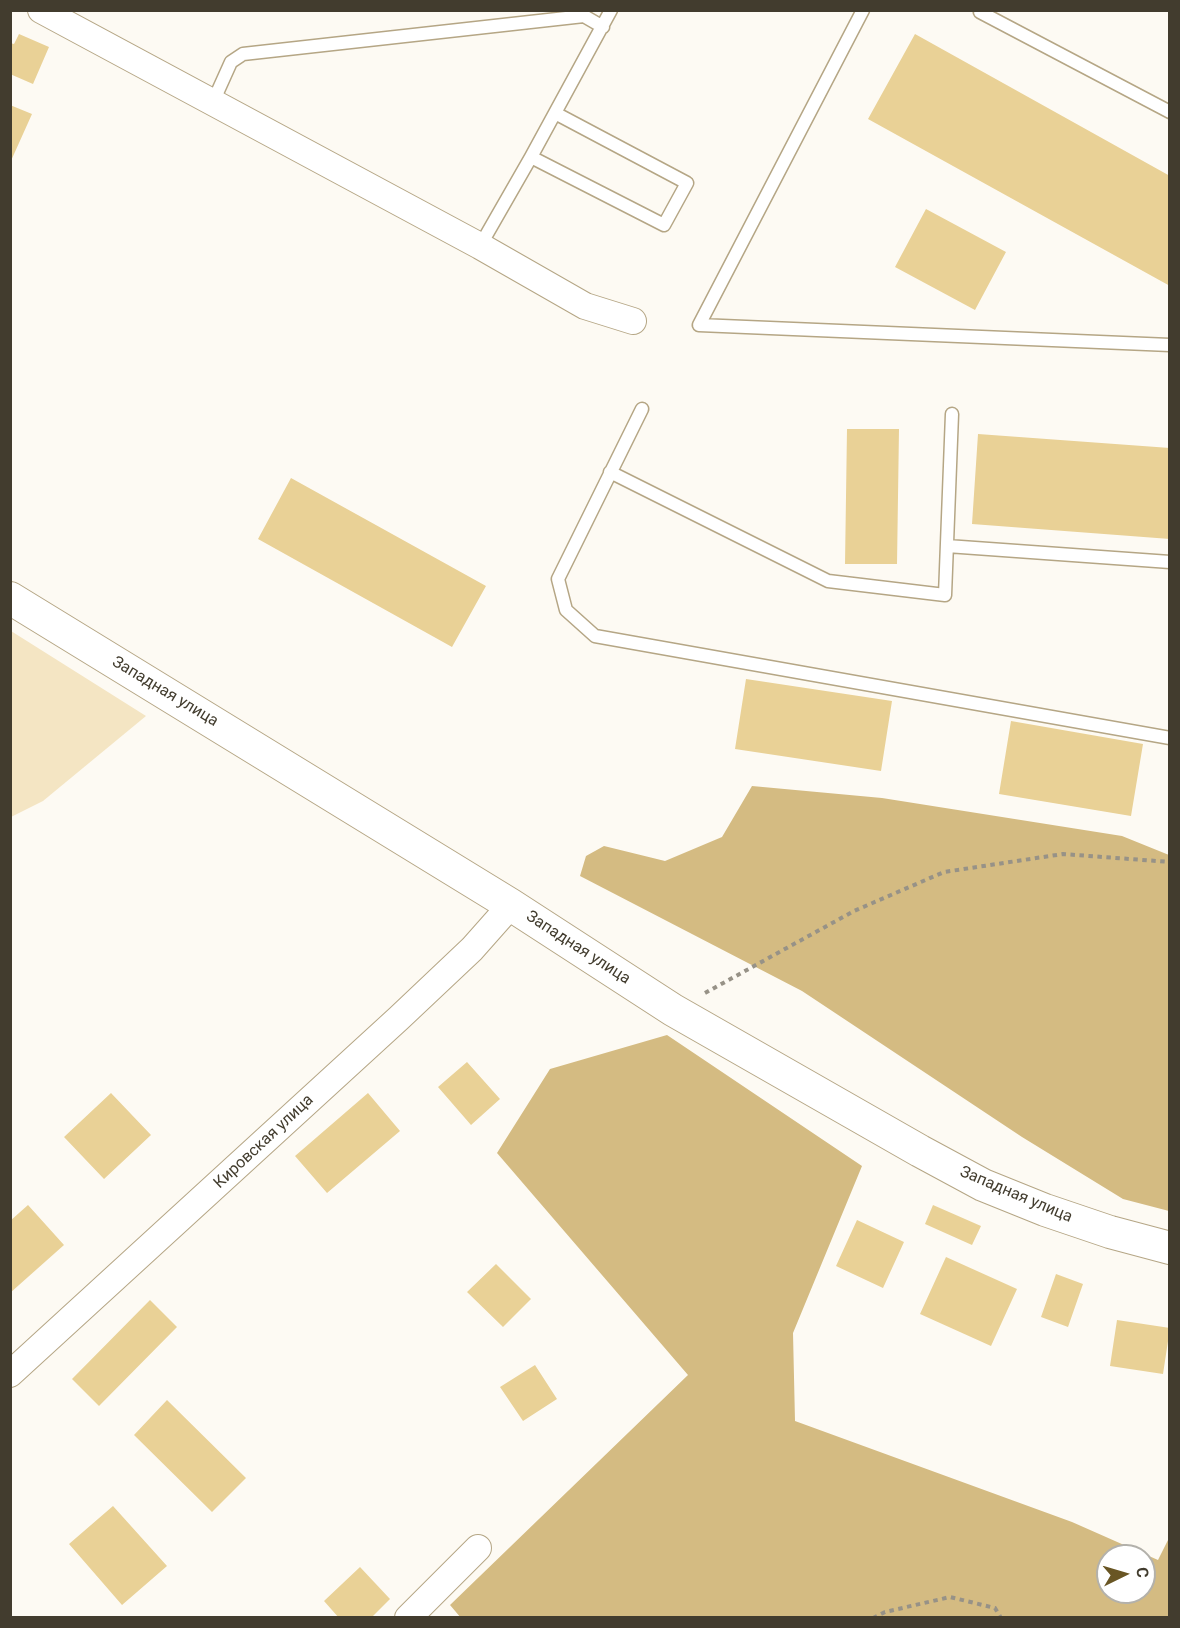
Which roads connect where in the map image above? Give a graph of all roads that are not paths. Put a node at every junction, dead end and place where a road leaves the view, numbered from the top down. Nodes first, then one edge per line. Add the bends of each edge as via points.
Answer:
1 (41, 10) edge
2 (611, 10) edge
3 (863, 10) edge
4 (980, 12) dead end
5 (70, 17) edge
6 (603, 27) junction
7 (213, 102) junction
8 (1170, 112) edge
9 (555, 113) junction
10 (531, 157) junction
11 (480, 246) junction
12 (633, 321) dead end
13 (1170, 345) edge
14 (642, 410) dead end
15 (952, 414) dead end
16 (610, 472) junction
17 (947, 546) junction
18 (1170, 562) edge
19 (10, 598) edge
20 (1170, 738) edge
21 (511, 904) junction
22 (1170, 1248) edge
23 (10, 1374) edge
24 (478, 1548) dead end
25 (408, 1617) edge

1 - 5 street
2 - 6 lane
3 - 13 lane via 699,324
4 - 8 lane
5 - 7 street
6 - 7 lane via 584,16 243,54 231,62
6 - 9 lane
7 - 11 street
9 - 10 lane
9 - 10 lane via 687,183 664,225
10 - 11 lane
11 - 12 street via 585,306
14 - 16 lane
15 - 17 lane
16 - 17 lane via 828,581 945,595
16 - 20 lane via 558,579 567,610 596,636
17 - 18 lane
19 - 21 street, Западная улица
21 - 22 street, Западная улица via 673,1010 983,1185 1110,1232
21 - 23 street, Кировская улица via 472,948 399,1018
24 - 25 street

